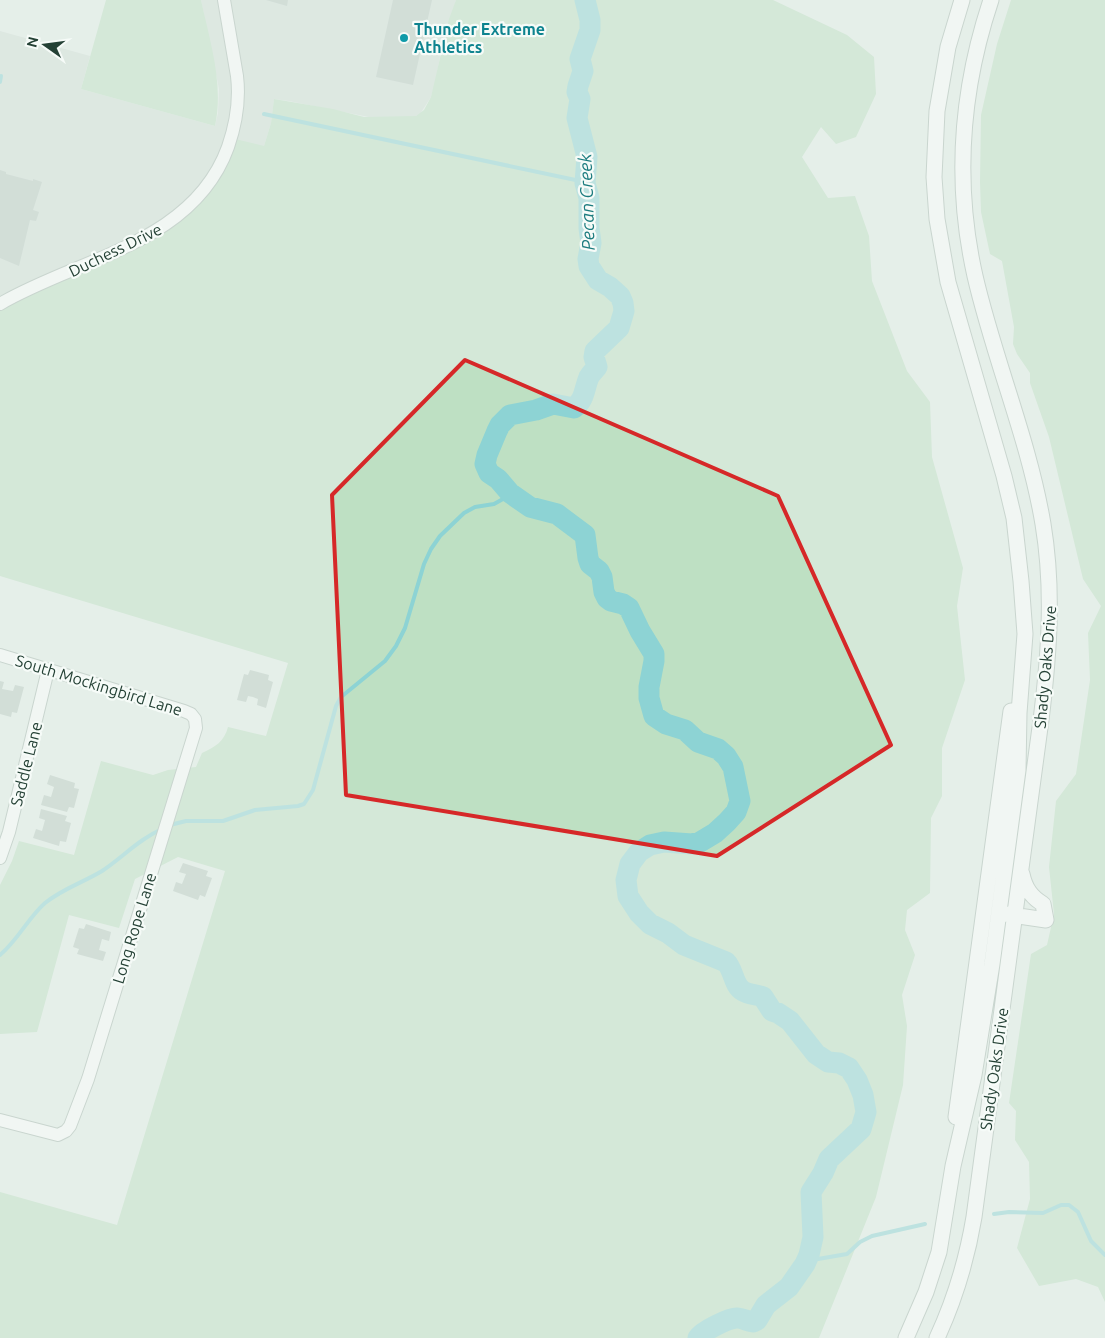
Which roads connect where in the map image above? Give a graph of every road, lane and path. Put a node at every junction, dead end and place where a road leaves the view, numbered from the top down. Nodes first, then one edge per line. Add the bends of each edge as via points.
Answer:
1 (224, 0) edge
2 (962, 0) edge
3 (991, 0) edge
4 (0, 304) edge
5 (1022, 596) junction
6 (0, 655) edge
7 (48, 670) junction
8 (196, 719) joint
9 (0, 814) edge
10 (13, 818) junction
11 (0, 858) edge
12 (1021, 870) junction
13 (1006, 914) junction
14 (0, 1120) edge
15 (953, 1166) junction
16 (906, 1338) edge
17 (937, 1338) edge

1 - 4 street, Duchess Drive via 238,76 238,101 226,150 208,184 186,210 162,228
2 - 5 street, Shady Oaks Drive via 945,61 937,111 934,177 937,219 948,282 1009,497
3 - 12 street, Shady Oaks Drive via 978,43 966,105 962,149 964,213 980,297 1036,490 1044,526 1050,598 1049,656
5 - 13 street, Shady Oaks Drive via 1025,634
5 - 15 street, Shady Oaks Drive via 1013,695 953,1134
6 - 7 street, South Mockingbird Lane
7 - 8 street, South Mockingbird Lane via 184,711
7 - 10 street, Saddle Lane
8 - 14 street, Long Rope Lane via 196,728 88,1079 70,1126 62,1134 53,1134
9 - 10 street
10 - 11 street, Saddle Lane
12 - 13 street, Shady Oaks Drive
12 - 13 street via 1027,889 1043,904 1046,920
13 - 15 street, Shady Oaks Drive via 992,964 974,1075
13 - 17 street, Shady Oaks Drive via 995,1063 970,1238 952,1302
15 - 16 street, Shady Oaks Drive via 939,1252

